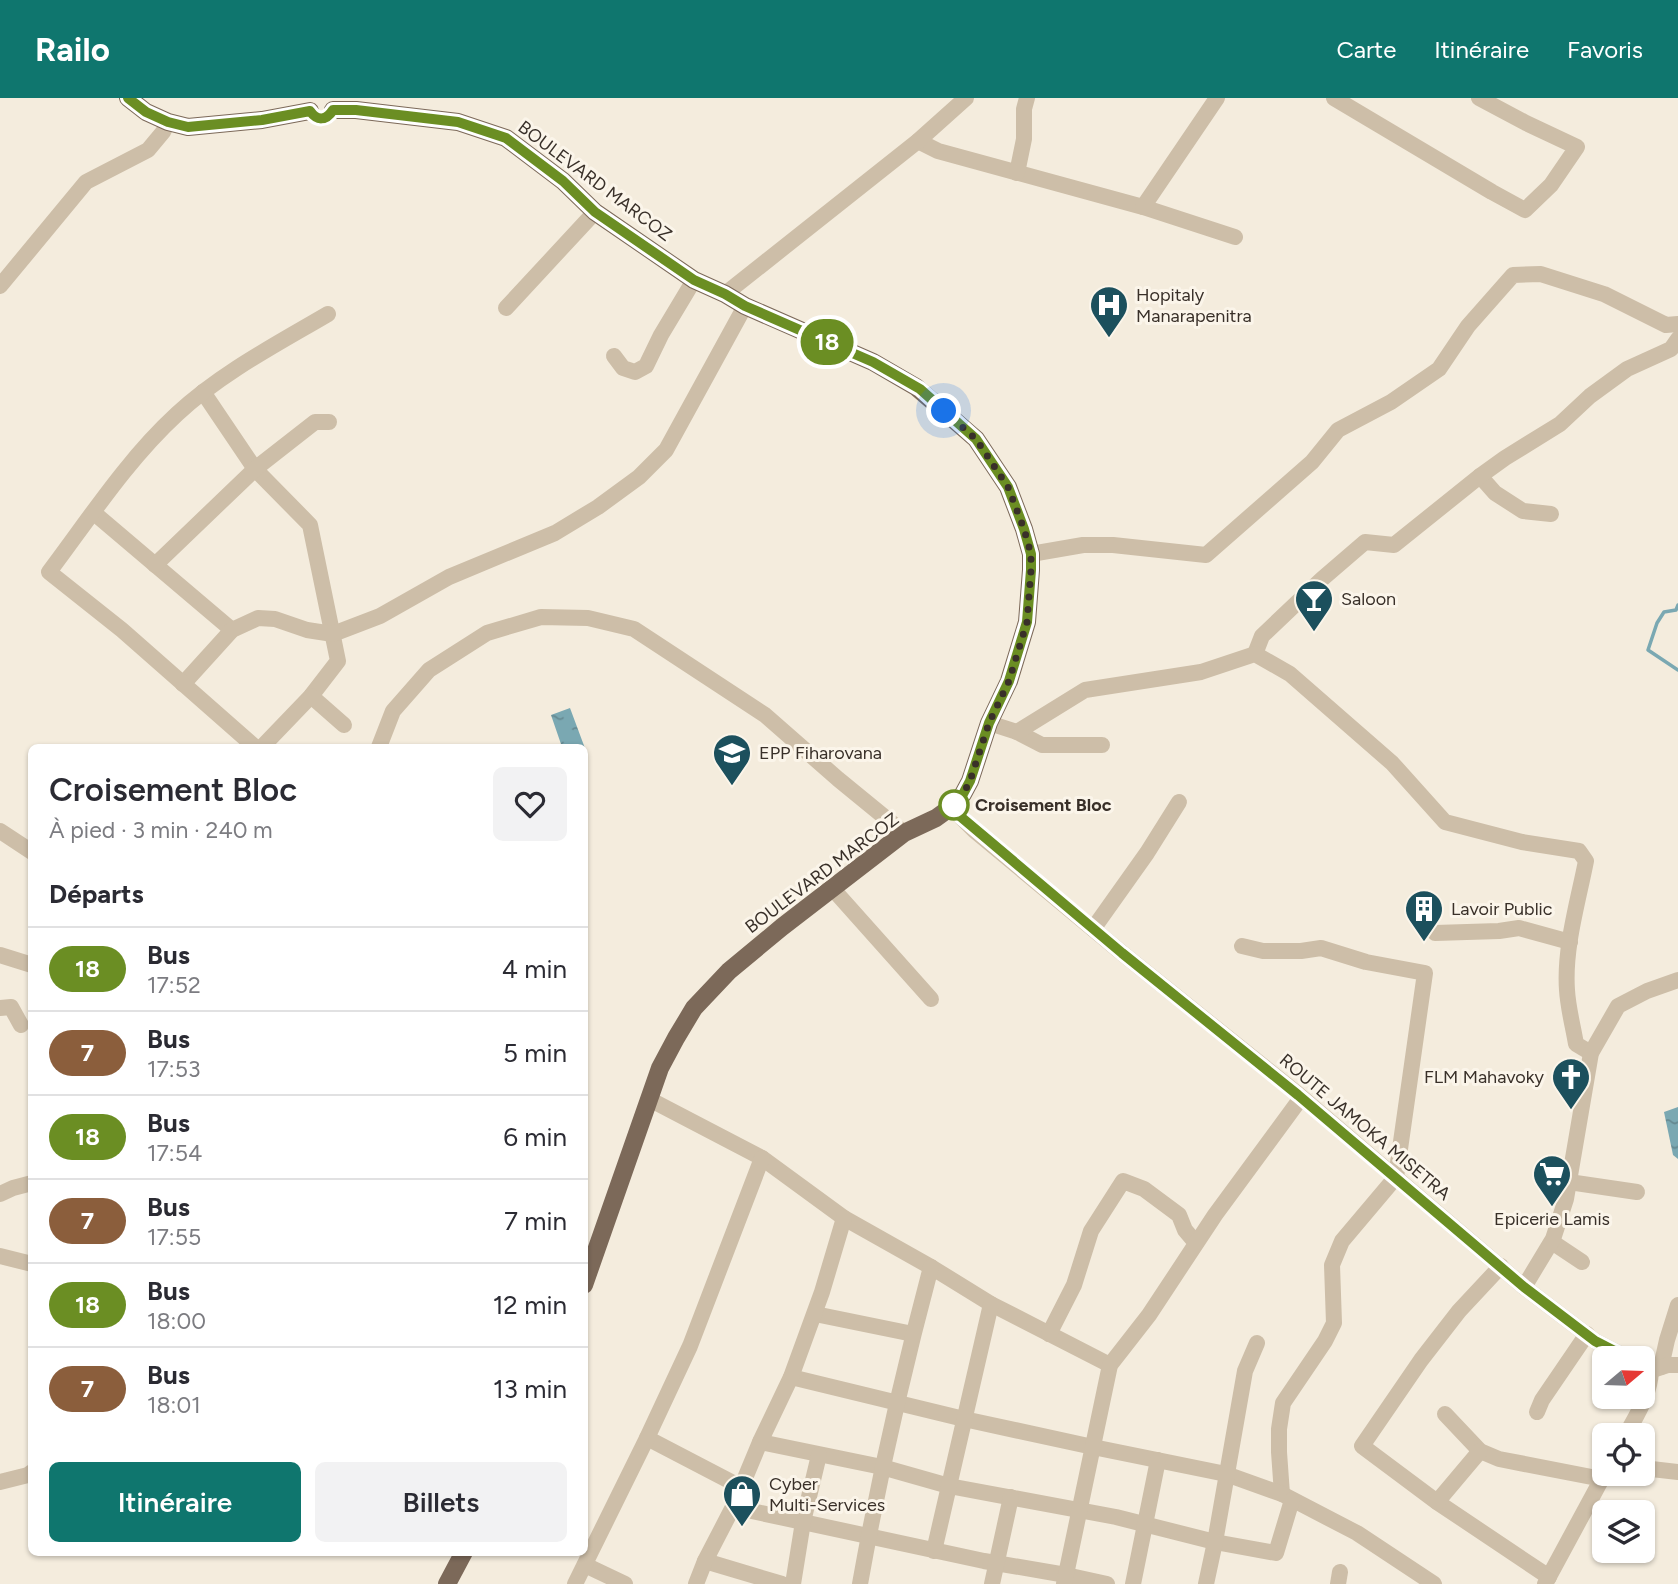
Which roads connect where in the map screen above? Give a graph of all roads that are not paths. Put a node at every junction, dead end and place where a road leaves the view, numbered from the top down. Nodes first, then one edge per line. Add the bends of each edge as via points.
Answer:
1 (128, 98) edge
2 (966, 98) edge
3 (1027, 98) edge
4 (1217, 98) edge
5 (1334, 98) edge
6 (1479, 98) edge
7 (311, 104) edge
8 (332, 104) edge
9 (168, 122) junction
10 (918, 141) junction
11 (1017, 173) junction
12 (1143, 207) junction
13 (595, 212) junction
14 (1236, 237) dead end
15 (694, 280) junction
16 (0, 286) edge
17 (725, 294) junction
18 (745, 306) junction
19 (506, 308) dead end
20 (328, 314) dead end
21 (1678, 324) edge
22 (1678, 339) edge
23 (614, 356) dead end
24 (203, 392) junction
25 (329, 422) dead end
26 (255, 469) junction
27 (1480, 476) junction
28 (94, 513) junction
29 (1551, 514) dead end
30 (1031, 554) junction
31 (155, 565) junction
32 (232, 630) junction
33 (333, 634) junction
34 (1255, 654) junction
35 (183, 684) junction
36 (311, 696) junction
37 (989, 723) junction
38 (344, 725) dead end
39 (1017, 732) junction
40 (252, 744) edge
41 (265, 744) edge
42 (380, 744) edge
43 (1101, 745) dead end
44 (1179, 802) dead end
45 (954, 805) junction
46 (0, 831) edge
47 (904, 833) junction
48 (28, 849) edge
49 (832, 888) junction
50 (1093, 929) junction
51 (1435, 933) dead end
52 (1570, 942) junction
53 (1242, 946) dead end
54 (0, 955) edge
55 (28, 964) edge
56 (1678, 980) edge
57 (932, 999) dead end
58 (0, 1008) edge
59 (21, 1025) dead end
60 (1591, 1053) junction
61 (1301, 1098) junction
62 (649, 1099) junction
63 (762, 1158) junction
64 (1395, 1177) junction
65 (1569, 1182) junction
66 (28, 1184) edge
67 (1637, 1192) dead end
68 (0, 1194) edge
69 (844, 1218) junction
70 (1552, 1242) junction
71 (1196, 1243) junction
72 (0, 1255) edge
73 (1582, 1262) dead end
74 (28, 1263) edge
75 (1501, 1266) junction
76 (931, 1267) junction
77 (588, 1274) edge
78 (1524, 1287) junction
79 (991, 1304) junction
80 (1678, 1305) edge
81 (814, 1314) junction
82 (913, 1334) junction
83 (1049, 1334) junction
84 (1587, 1334) junction
85 (1257, 1343) dead end
86 (1605, 1346) edge
87 (1656, 1361) edge
88 (1110, 1364) junction
89 (1678, 1365) edge
90 (1656, 1368) edge
91 (790, 1377) junction
92 (897, 1402) junction
93 (1537, 1412) dead end
94 (1446, 1413) dead end
95 (964, 1419) junction
96 (647, 1438) junction
97 (760, 1442) junction
98 (1093, 1447) junction
99 (1479, 1451) junction
100 (819, 1455) junction
101 (1158, 1460) junction
102 (882, 1467) junction
103 (1655, 1469) edge
104 (1678, 1472) edge
105 (1226, 1474) junction
106 (1592, 1474) edge
107 (28, 1475) edge
108 (0, 1482) edge
109 (949, 1486) junction
110 (1598, 1486) edge
111 (741, 1487) junction
112 (1011, 1497) junction
113 (1287, 1497) junction
114 (1437, 1502) junction
115 (733, 1507) junction
116 (1079, 1511) junction
117 (803, 1522) junction
118 (1145, 1523) junction
119 (868, 1537) junction
120 (1215, 1542) junction
121 (934, 1550) junction
122 (462, 1556) edge
123 (705, 1560) junction
124 (996, 1564) junction
125 (585, 1565) junction
126 (1413, 1577) edge
127 (1065, 1580) edge
128 (1547, 1580) edge
129 (447, 1584) edge
130 (575, 1584) edge
131 (625, 1584) edge
132 (696, 1584) edge
133 (782, 1584) edge
134 (793, 1584) edge
135 (860, 1584) edge
136 (992, 1584) edge
137 (1107, 1584) edge
138 (1133, 1584) edge
139 (1206, 1584) edge
140 (1434, 1584) edge

1 - 9 main road
2 - 10 street
3 - 11 street
4 - 12 street
5 - 6 street via 1525,210 1551,185 1577,147
7 - 8 main road, BOULEVARD MARCOZ via 314,117 322,119 329,117
7 - 9 main road via 262,120 188,127
8 - 13 main road, BOULEVARD MARCOZ via 458,122 506,138
9 - 16 street via 148,150 86,182
10 - 11 street
10 - 17 street
11 - 12 street
12 - 14 street
13 - 15 main road, BOULEVARD MARCOZ
13 - 19 street
15 - 17 main road, BOULEVARD MARCOZ
15 - 23 street via 646,366 635,372 623,368
17 - 18 main road, BOULEVARD MARCOZ
18 - 30 main road, BOULEVARD MARCOZ via 873,362 920,389 976,439 1003,479
18 - 33 street via 666,450 639,477 555,533 449,577 380,616
20 - 24 street
21 - 30 street via 1666,325 1604,294 1541,274 1513,275 1438,369 1391,402 1338,430 1312,462 1206,555 1113,545
22 - 27 street via 1671,349 1627,369 1560,424
24 - 26 street
24 - 28 street via 128,466
25 - 26 street via 315,422
26 - 31 street
26 - 33 street via 310,525
27 - 29 street via 1495,493 1523,511
27 - 34 street via 1394,545 1365,542 1262,636
28 - 31 street
28 - 35 street via 49,572
30 - 37 main road, BOULEVARD MARCOZ via 1027,622 1009,681
31 - 32 street
32 - 33 street via 258,618
32 - 35 street
33 - 36 street via 338,661
34 - 39 street via 1200,672 1085,690
34 - 52 street via 1290,674 1372,745 1445,822 1579,851 1586,861
35 - 40 street
36 - 38 street
36 - 41 street
37 - 39 street
37 - 45 main road, BOULEVARD MARCOZ via 970,781
39 - 43 street via 1042,745
42 - 47 street via 393,711 429,670 487,633 541,617 588,618 634,629 765,715
44 - 50 street
45 - 47 main road, BOULEVARD MARCOZ
45 - 50 street, ROUTE JAMOKA MISETRA via 984,838
46 - 48 street
47 - 49 main road, BOULEVARD MARCOZ
49 - 57 street
49 - 62 main road, BOULEVARD MARCOZ via 729,971 694,1008 660,1068
50 - 61 street, ROUTE JAMOKA MISETRA
51 - 52 street via 1519,928
52 - 60 street via 1567,991 1576,1044
53 - 64 street via 1263,951 1321,948 1425,973
54 - 55 street
56 - 60 street via 1618,1006
58 - 59 street via 11,1007
60 - 65 street
61 - 64 street, ROUTE JAMOKA MISETRA
61 - 71 street
62 - 63 street
62 - 77 main road, BOULEVARD MARCOZ
63 - 69 street
63 - 96 street via 690,1346
64 - 75 street, ROUTE JAMOKA MISETRA
64 - 113 street via 1342,1241 1332,1265 1334,1323 1283,1403 1279,1452
65 - 67 street
65 - 70 street
66 - 68 street
69 - 76 street
69 - 81 street
70 - 73 street
70 - 78 street
71 - 83 street via 1179,1216 1144,1189 1123,1181 1091,1231 1074,1285
71 - 88 street
72 - 74 street
75 - 78 street, ROUTE JAMOKA MISETRA
75 - 114 street via 1421,1360 1362,1446
76 - 79 street
76 - 82 street
78 - 84 street, ROUTE JAMOKA MISETRA
79 - 83 street
79 - 95 street
80 - 87 street
81 - 82 street
81 - 91 street
82 - 92 street
83 - 88 street
84 - 86 street, ROUTE JAMOKA MISETRA
84 - 93 street
85 - 105 street via 1245,1371
88 - 98 street
89 - 90 street
91 - 92 street
91 - 97 street
92 - 95 street
92 - 102 street
94 - 99 street
95 - 98 street
95 - 109 street
96 - 111 street
96 - 125 street
97 - 100 street
97 - 111 street
98 - 101 street
98 - 116 street
99 - 106 street via 1499,1459
99 - 114 street
100 - 102 street
100 - 117 street
101 - 105 street
101 - 118 street
102 - 109 street
102 - 119 street
103 - 104 street
105 - 113 street
105 - 120 street
107 - 108 street
109 - 112 street
109 - 121 street
110 - 128 street
111 - 115 street
112 - 116 street
112 - 124 street
113 - 120 street via 1276,1553
113 - 126 street via 1357,1533
114 - 128 street
115 - 117 street
115 - 123 street
116 - 118 street
116 - 127 street
117 - 119 street
117 - 134 street
118 - 120 street
118 - 138 street
119 - 121 street
119 - 135 street
120 - 139 street
121 - 124 street
122 - 129 main road
123 - 132 street
123 - 133 street
124 - 127 street
124 - 136 street
125 - 130 street
125 - 131 street
126 - 140 street
127 - 137 street

